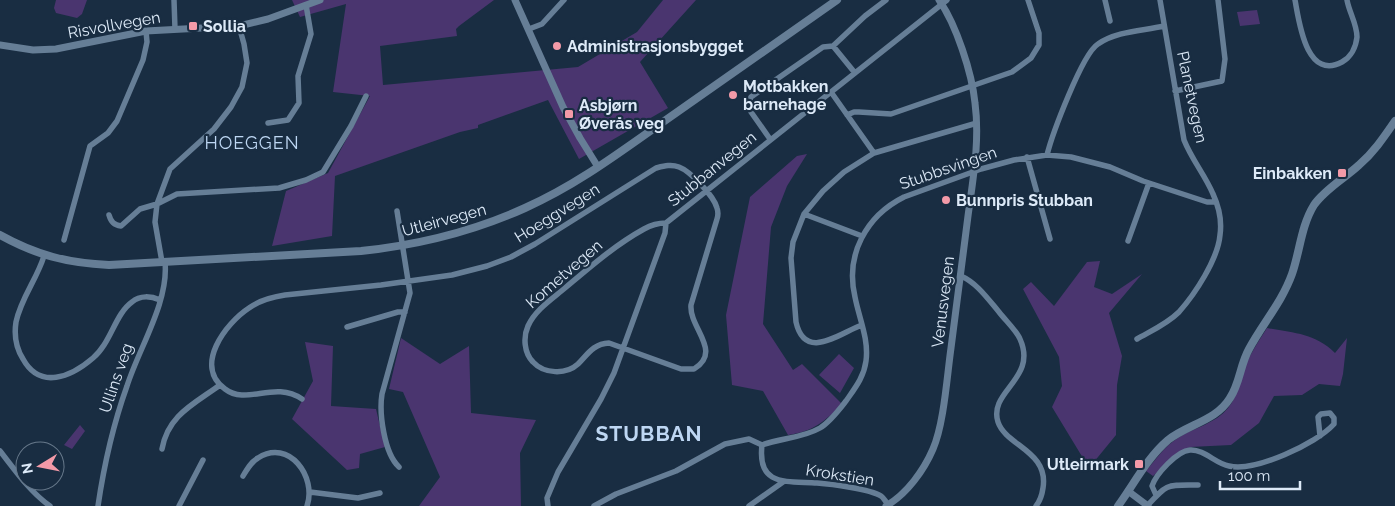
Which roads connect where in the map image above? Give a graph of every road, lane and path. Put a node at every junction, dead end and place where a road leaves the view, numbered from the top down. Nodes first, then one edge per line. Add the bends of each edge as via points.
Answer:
1 (174, 0) edge
2 (320, 0) edge
3 (515, 0) edge
4 (564, 0) edge
5 (836, 0) edge
6 (886, 0) edge
7 (1028, 0) edge
8 (1105, 0) edge
9 (1160, 0) edge
10 (1218, 0) edge
11 (1295, 0) edge
12 (1347, 0) edge
13 (942, 1) edge
14 (306, 5) junction
15 (1110, 21) dead end
16 (240, 26) junction
17 (1164, 26) junction
18 (175, 29) junction
19 (529, 29) junction
20 (146, 31) junction
21 (0, 45) edge
22 (833, 46) junction
23 (855, 73) junction
24 (973, 86) junction
25 (1175, 91) junction
26 (831, 92) junction
27 (366, 96) dead end
28 (847, 115) junction
29 (1395, 121) edge
30 (268, 123) dead end
31 (977, 123) junction
32 (770, 139) junction
33 (874, 153) junction
34 (1047, 155) junction
35 (1027, 157) junction
36 (598, 167) junction
37 (974, 173) junction
38 (1149, 183) junction
39 (707, 192) junction
40 (1216, 202) junction
41 (157, 204) junction
42 (397, 211) dead end
43 (804, 214) junction
44 (109, 216) dead end
45 (666, 222) junction
46 (0, 234) edge
47 (862, 236) junction
48 (1050, 239) dead end
49 (64, 240) dead end
50 (1128, 241) dead end
51 (402, 246) junction
52 (44, 256) junction
53 (164, 262) junction
54 (961, 276) junction
55 (408, 281) junction
56 (160, 300) junction
57 (405, 312) junction
58 (862, 325) junction
59 (347, 327) dead end
60 (1137, 339) dead end
61 (623, 348) junction
62 (220, 386) junction
63 (302, 399) dead end
64 (1320, 436) dead end
65 (762, 445) junction
66 (162, 449) dead end
67 (0, 451) edge
68 (203, 460) dead end
69 (399, 466) dead end
70 (243, 476) dead end
71 (783, 482) junction
72 (1198, 485) dead end
73 (1128, 491) junction
74 (310, 492) junction
75 (380, 493) dead end
76 (1156, 495) junction
77 (606, 499) junction
78 (890, 505) edge
79 (50, 506) edge
80 (98, 506) edge
81 (178, 506) edge
82 (307, 506) edge
83 (548, 506) edge
84 (594, 506) edge
85 (608, 506) edge
86 (749, 506) edge
87 (1036, 506) edge
88 (1118, 506) edge
89 (1147, 506) edge

1 - 18 street
2 - 14 street, Risvollvegen
3 - 19 street
4 - 19 street via 542,24
5 - 36 main road, Utleirvegen
6 - 22 street
7 - 24 street via 1039,33 1037,50 1012,72
8 - 15 street
9 - 17 street, Planetvegen
10 - 25 street via 1225,59 1222,81
11 - 12 street via 1307,49 1318,62 1332,65 1349,57 1356,42 1356,29
13 - 23 street, Stubbanvegen
13 - 24 street, Venusvegen
14 - 16 street, Risvollvegen via 268,20
14 - 30 street via 312,34 298,76 299,103 288,120
16 - 18 street, Risvollvegen
16 - 41 street, Ullins veg via 247,63 242,87 214,128 170,169
17 - 25 street, Planetvegen
17 - 34 street via 1118,34 1095,45 1065,106
18 - 20 street, Risvollvegen
19 - 36 street via 563,107
20 - 21 street, Risvollvegen via 56,49 33,50
20 - 49 street via 143,60 117,121 108,133 90,146
22 - 23 street
22 - 32 street via 815,52 752,97 749,102 751,112
23 - 26 street, Stubbanvegen
24 - 28 street via 891,114 854,112
24 - 31 street, Venusvegen
25 - 40 street, Planetvegen via 1184,140
26 - 28 street
26 - 32 street, Stubbanvegen
27 - 41 street via 323,172 279,188 177,194
28 - 33 street
29 - 73 main road via 1369,156 1315,204 1306,222 1288,285 1249,350 1230,398 1213,416 1166,442
31 - 33 street
31 - 37 street, Venusvegen
32 - 39 street, Stubbanvegen
33 - 43 street via 822,190
34 - 35 street, Stubbsvingen
34 - 38 street, Stubbsvingen via 1071,157 1110,167
35 - 37 street, Stubbsvingen
35 - 48 street
36 - 51 main road, Utleirvegen via 556,193 511,214 463,232
37 - 47 street, Stubbsvingen via 893,202 878,214
37 - 54 street, Venusvegen
38 - 40 street, Stubbsvingen
38 - 50 street
39 - 45 street, Stubbanvegen
39 - 55 street, Hoeggvegen via 683,169 656,168 520,253 452,275
39 - 61 street, Kometvegen via 717,208 718,220 691,311 705,342 704,358 697,367 686,370
40 - 60 street, Planetvegen via 1221,222 1220,236 1216,253 1204,276 1179,312
41 - 44 street via 140,208 121,226 115,225
41 - 53 street, Ullins veg via 155,222
42 - 51 street
43 - 47 street
43 - 58 street via 792,251 799,332 809,341 820,342
45 - 61 street, Stubbanvegen via 665,233
45 - 61 street, Kometvegen via 646,228 602,257 539,310 527,327 525,337 528,355 533,362 556,372 568,370 602,344
46 - 52 main road, Utleirvegen
47 - 58 street, Stubbsvingen via 852,275
51 - 53 main road, Utleirvegen
51 - 55 street
52 - 53 main road, Utleirvegen via 90,264
52 - 56 street via 20,308 16,332 20,355 39,377 54,378 78,369 102,349 130,303 146,297
53 - 56 street, Ullins veg via 165,280
54 - 78 street, Venusvegen via 941,419 934,447 904,493
54 - 87 street via 983,294 1022,342 1025,358 1021,371 997,409 1003,430 1030,454 1042,472 1044,481
55 - 57 street via 410,293
55 - 62 street, Hoeggvegen via 285,295 251,306 228,326 214,352 212,368
56 - 80 street, Ullins veg via 120,406
57 - 59 street
57 - 69 street via 380,409 390,453
58 - 65 street, Stubbsvingen via 866,360 862,378 842,406 821,428
61 - 83 street, Stubbanvegen via 601,399 558,472 547,498
62 - 63 street via 236,395 276,390
62 - 66 street via 175,419 166,433
64 - 76 street via 1286,454 1241,467 1222,465 1190,450 1176,457 1155,477 1152,486
65 - 71 street, Krokstien via 764,470
65 - 77 street via 749,440 725,444 676,471
67 - 79 street via 21,478
68 - 81 street
70 - 74 street via 258,458 280,453 293,459 302,469
71 - 78 street, Krokstien via 853,488 882,496
71 - 86 street, Krokstien
72 - 76 street via 1168,486
73 - 88 main road
73 - 89 street
74 - 75 street via 354,498
74 - 82 street
76 - 89 street
77 - 84 street
77 - 85 street

